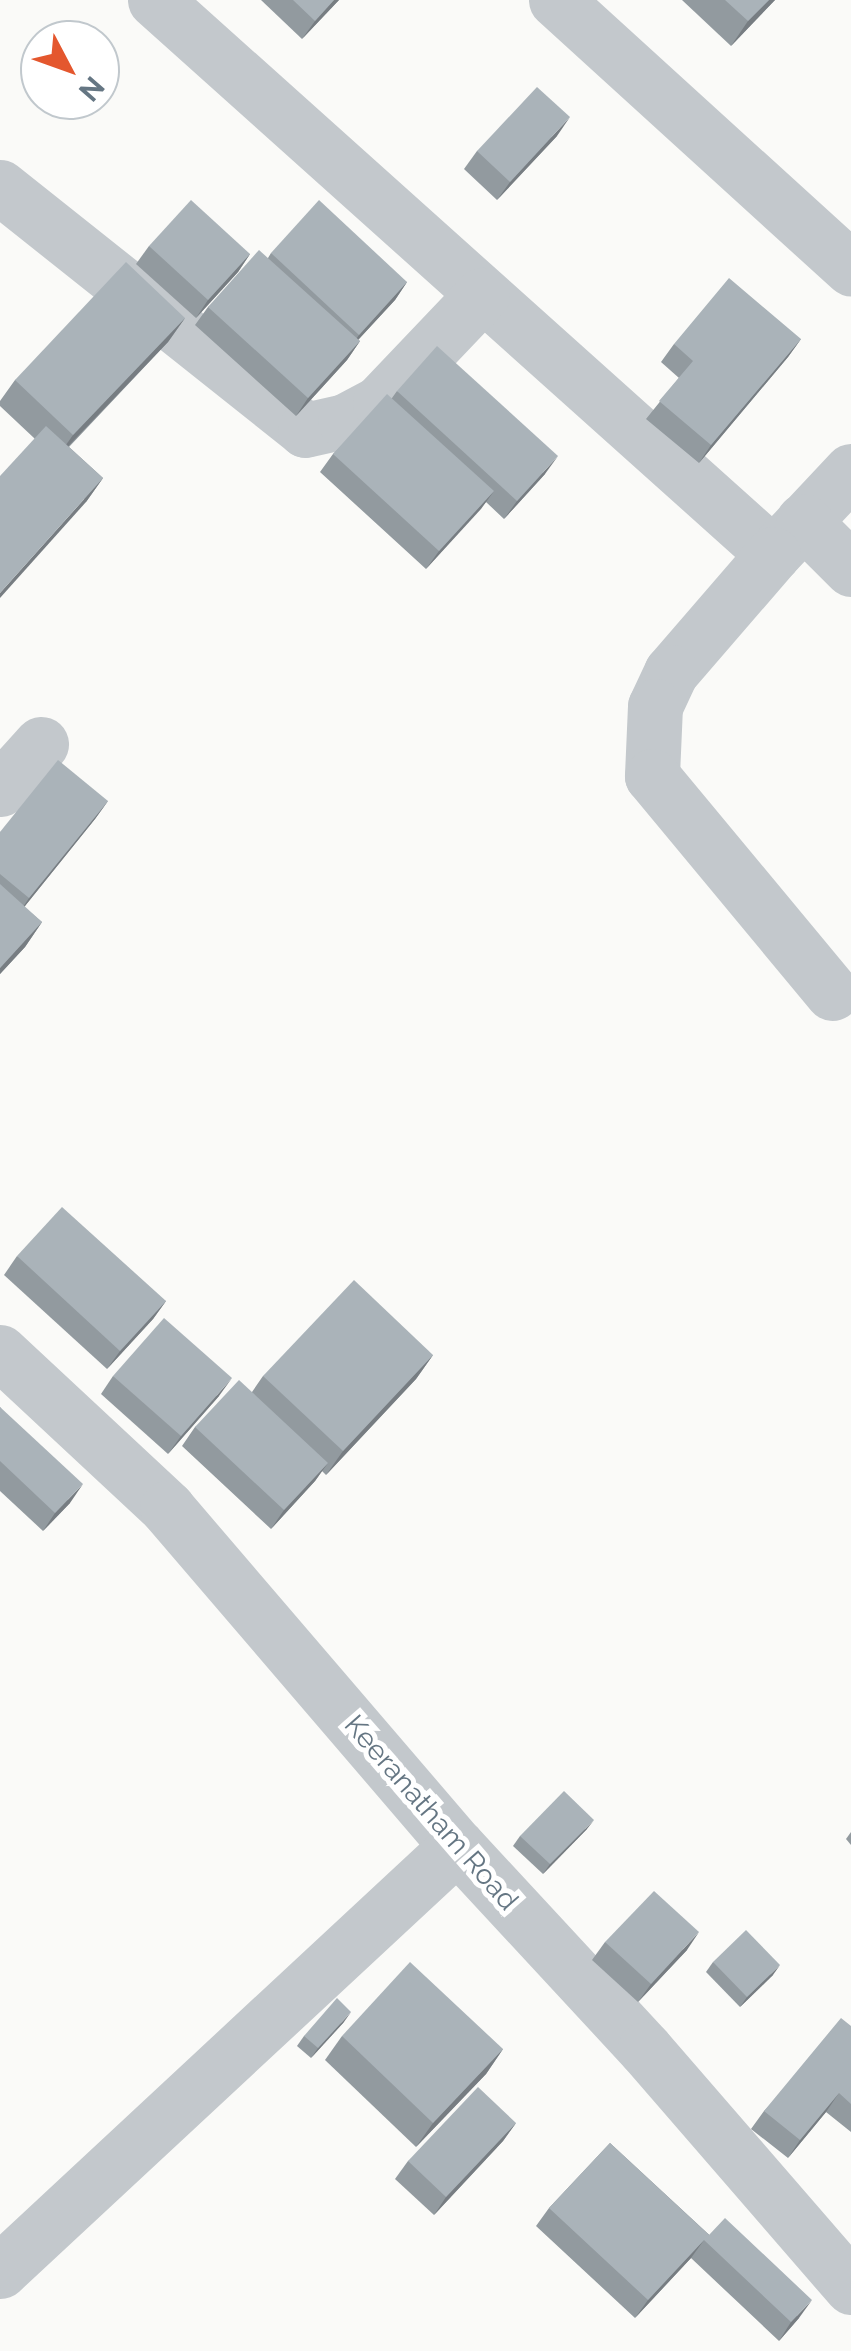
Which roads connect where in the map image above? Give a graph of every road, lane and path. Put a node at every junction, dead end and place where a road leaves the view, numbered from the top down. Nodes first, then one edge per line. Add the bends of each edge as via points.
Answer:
1 (155, 0) edge
2 (556, 0) edge
3 (0, 187) edge
4 (851, 268) edge
5 (482, 295) junction
6 (851, 471) edge
7 (788, 538) junction
8 (851, 569) edge
9 (40, 744) dead end
10 (0, 789) edge
11 (832, 993) dead end
12 (0, 1352) edge
13 (458, 1846) junction
14 (0, 2271) edge
15 (851, 2286) edge

1 - 5 street
2 - 4 street
3 - 5 street via 304,430 344,421 380,402
5 - 7 street
6 - 7 street
7 - 8 street
7 - 11 street via 671,672 656,706 652,776
9 - 10 street
12 - 13 street, Keeranatham Road via 167,1508
13 - 14 street
13 - 15 street, Keeranatham Road

